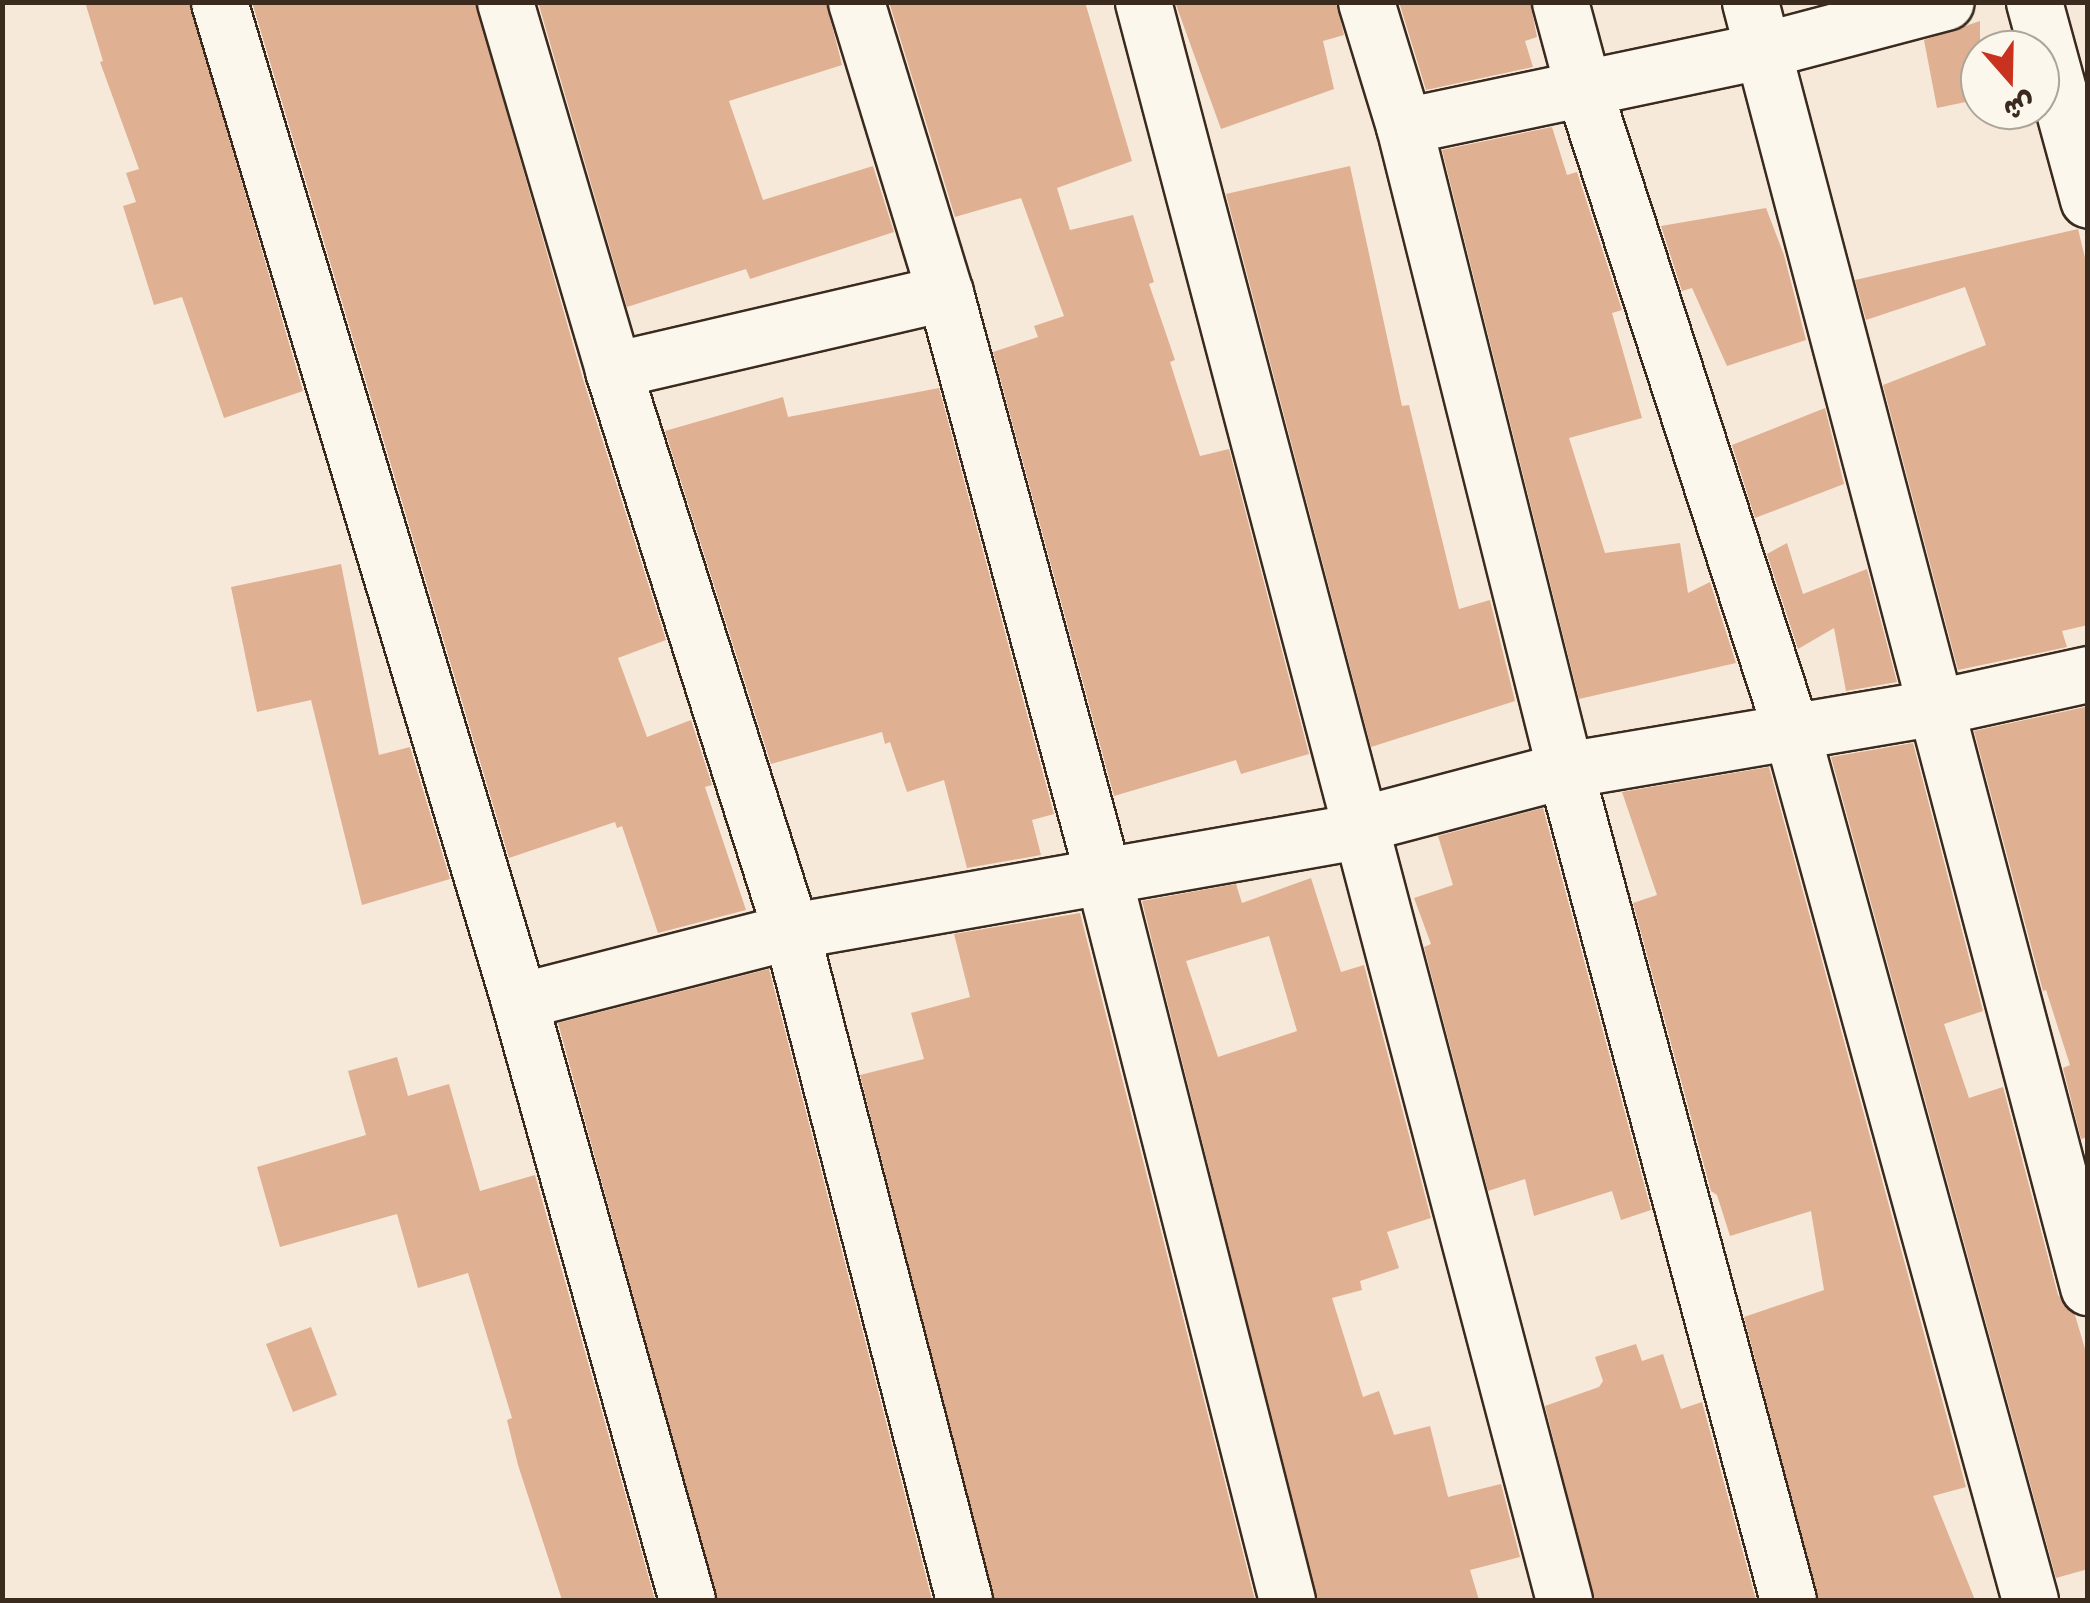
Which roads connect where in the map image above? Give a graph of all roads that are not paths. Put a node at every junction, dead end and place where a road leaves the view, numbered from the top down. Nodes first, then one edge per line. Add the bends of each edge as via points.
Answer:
1 (219, 2) edge
2 (506, 2) edge
3 (856, 2) edge
4 (1143, 2) edge
5 (1366, 2) edge
6 (1560, 2) edge
7 (1946, 2) edge
8 (2034, 2) edge
9 (1755, 27) edge
10 (1584, 91) junction
11 (1404, 126) junction
12 (2088, 200) edge
13 (944, 292) junction
14 (613, 370) junction
15 (2088, 674) edge
16 (1933, 708) junction
17 (1792, 730) junction
18 (1565, 770) junction
19 (1358, 832) junction
20 (1104, 879) junction
21 (791, 931) junction
22 (519, 1001) junction
23 (2088, 1287) edge
24 (687, 1600) edge
25 (964, 1600) edge
26 (1287, 1600) edge
27 (1564, 1600) edge
28 (1788, 1600) edge
29 (2030, 1600) edge

1 - 22 street
2 - 14 street
3 - 13 street
4 - 19 street
5 - 11 street
6 - 10 street
7 - 9 street
8 - 12 street
9 - 10 street
9 - 16 street
10 - 11 street
10 - 17 street
11 - 18 street
13 - 14 street
13 - 20 street
14 - 21 street
15 - 16 street
16 - 17 street
16 - 23 street
17 - 18 street
17 - 29 street
18 - 19 street via 1376,820
18 - 28 street
19 - 20 street
19 - 27 street
20 - 21 street
20 - 26 street
21 - 22 street
21 - 25 street
22 - 24 street

